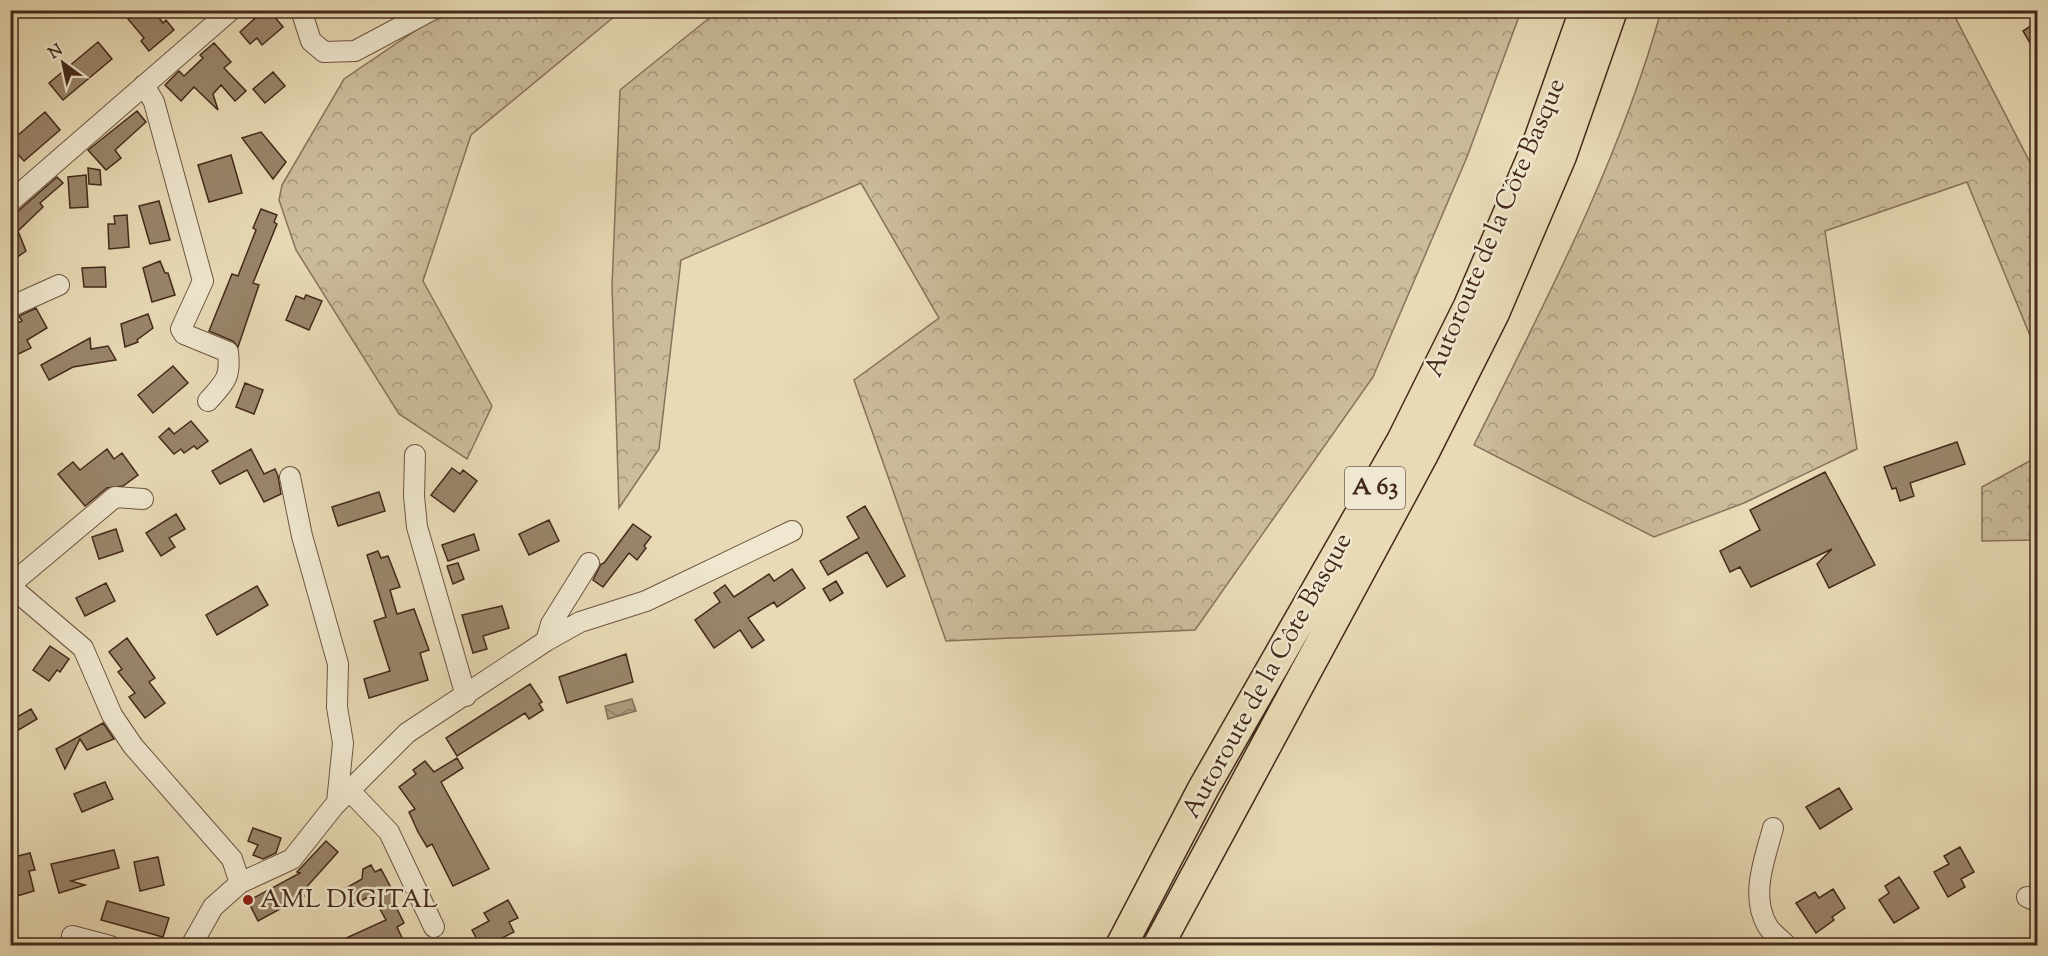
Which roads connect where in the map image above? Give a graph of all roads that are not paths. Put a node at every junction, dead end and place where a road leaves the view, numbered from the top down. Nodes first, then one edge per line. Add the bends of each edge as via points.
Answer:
1 (231, 10) edge
2 (301, 10) edge
3 (432, 10) edge
4 (1585, 10) edge
5 (1612, 10) edge
6 (144, 85) junction
7 (10, 202) edge
8 (59, 285) dead end
9 (10, 306) edge
10 (208, 401) dead end
11 (415, 455) dead end
12 (290, 477) dead end
13 (143, 499) dead end
14 (792, 531) dead end
15 (590, 564) dead end
16 (10, 585) edge
17 (546, 642) junction
18 (466, 696) junction
19 (343, 796) junction
20 (1773, 828) dead end
21 (240, 882) junction
22 (434, 927) dead end
23 (72, 936) dead end
24 (110, 945) edge
25 (191, 945) edge
26 (1121, 945) edge
27 (1158, 945) edge
28 (1787, 945) edge

1 - 6 street
2 - 3 street via 311,41 324,52 354,51
4 - 26 highway, Autoroute de la Côte Basque / A 63 via 1536,149 1459,327 1402,441 1203,789
5 - 27 highway, Autoroute de la Côte Basque / A 63 via 1561,156 1494,313 1422,456
6 - 7 street
6 - 10 street via 154,102 204,281 181,329 184,334 228,352 230,371
8 - 9 street
11 - 18 street via 417,527
12 - 19 street via 302,536 338,664
13 - 16 street via 115,497
14 - 17 street via 646,601 580,622
15 - 17 street via 551,624
16 - 21 street via 83,648 112,715 133,746 232,859
17 - 18 street
18 - 19 street via 407,733
19 - 21 street via 292,859
19 - 22 street via 389,832
20 - 28 street via 1760,879 1760,908 1767,927
21 - 25 street via 213,907
23 - 24 street

